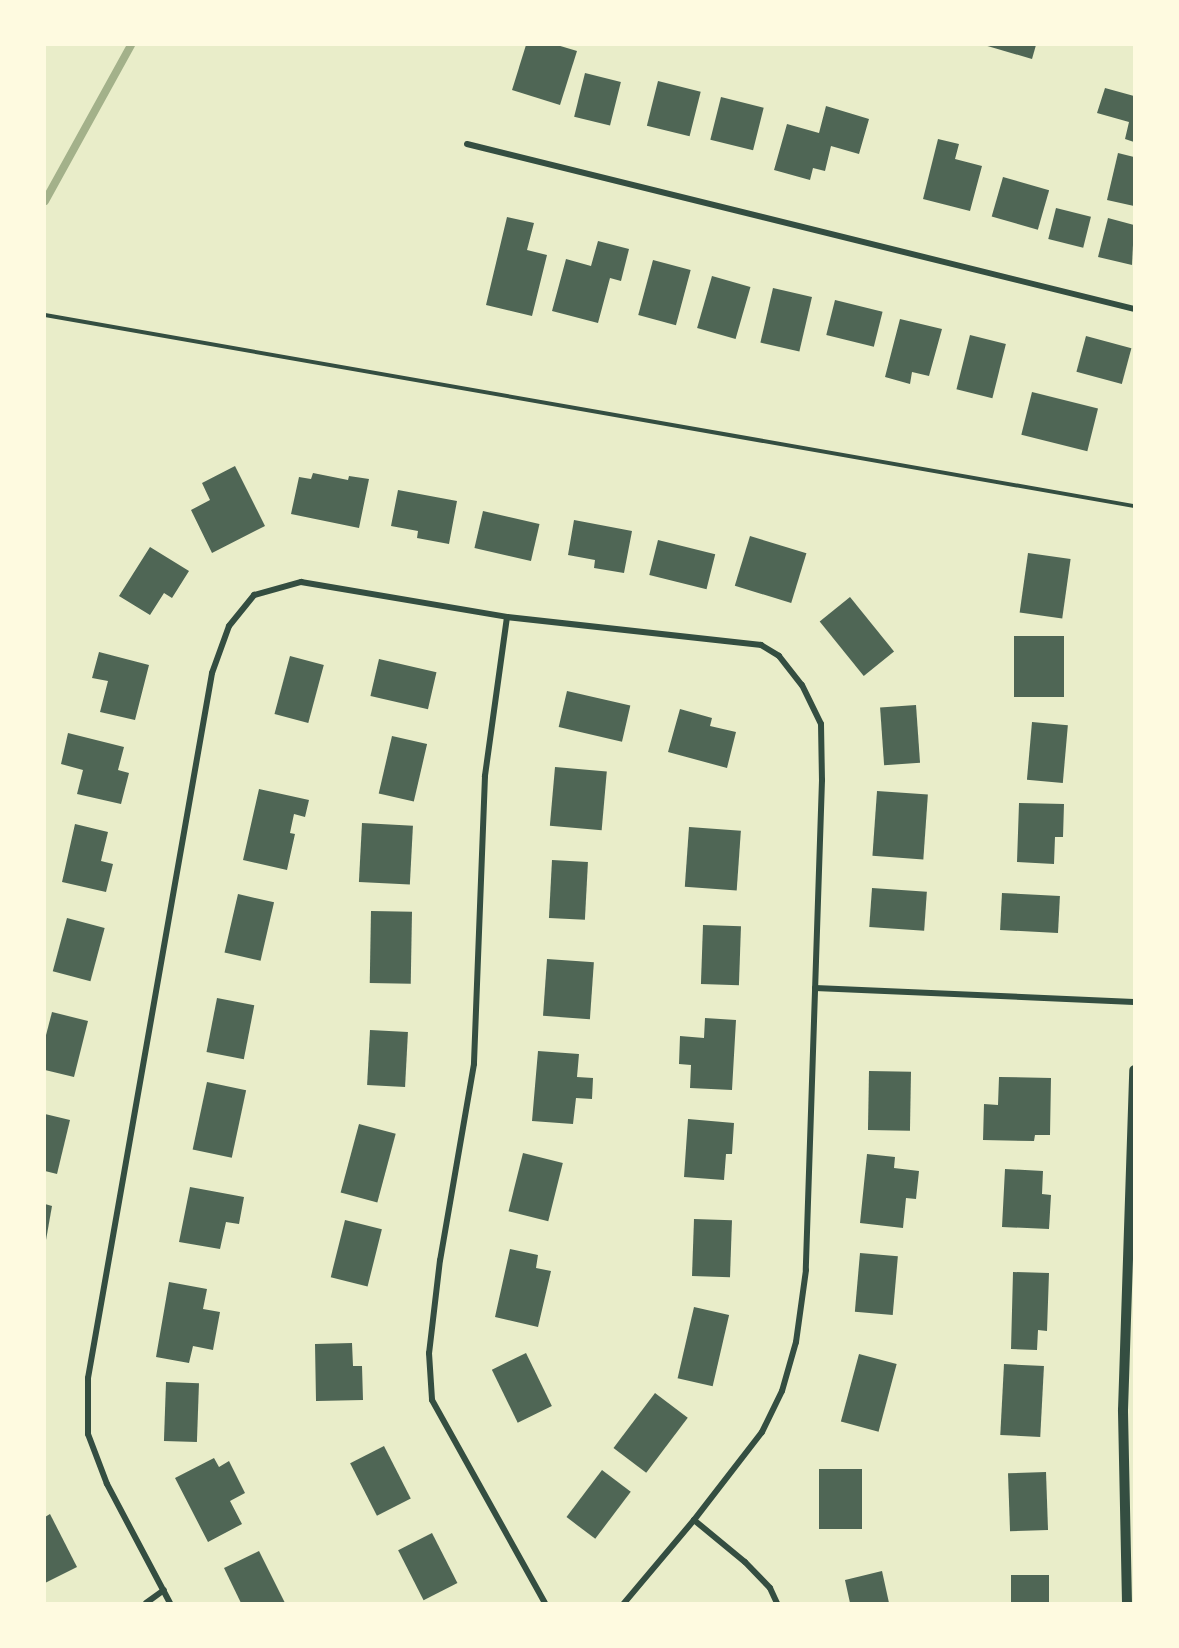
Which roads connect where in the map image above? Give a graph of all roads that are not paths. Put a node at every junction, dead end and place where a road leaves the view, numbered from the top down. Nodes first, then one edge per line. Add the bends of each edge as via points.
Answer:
1 (467, 144) dead end
2 (1134, 309) edge
3 (507, 617) junction
4 (815, 988) junction
5 (1134, 1002) edge
6 (1134, 1070) edge
7 (694, 1520) junction
8 (164, 1590) junction
9 (146, 1603) edge
10 (170, 1603) edge
11 (545, 1603) edge
12 (624, 1603) edge
13 (777, 1603) edge
14 (1127, 1603) edge

1 - 2 street
3 - 4 street via 761,645 779,656 802,685 821,724
3 - 8 street via 301,582 254,595 228,626 212,673 197,749 88,1378 88,1434 107,1484
3 - 11 street via 485,776 474,1064 440,1260 429,1353 432,1400
4 - 5 street
4 - 7 street via 806,1270 796,1342 782,1391 762,1432
6 - 14 street via 1123,1410
7 - 12 street
7 - 13 street via 745,1562 770,1588
8 - 9 street
8 - 10 street

